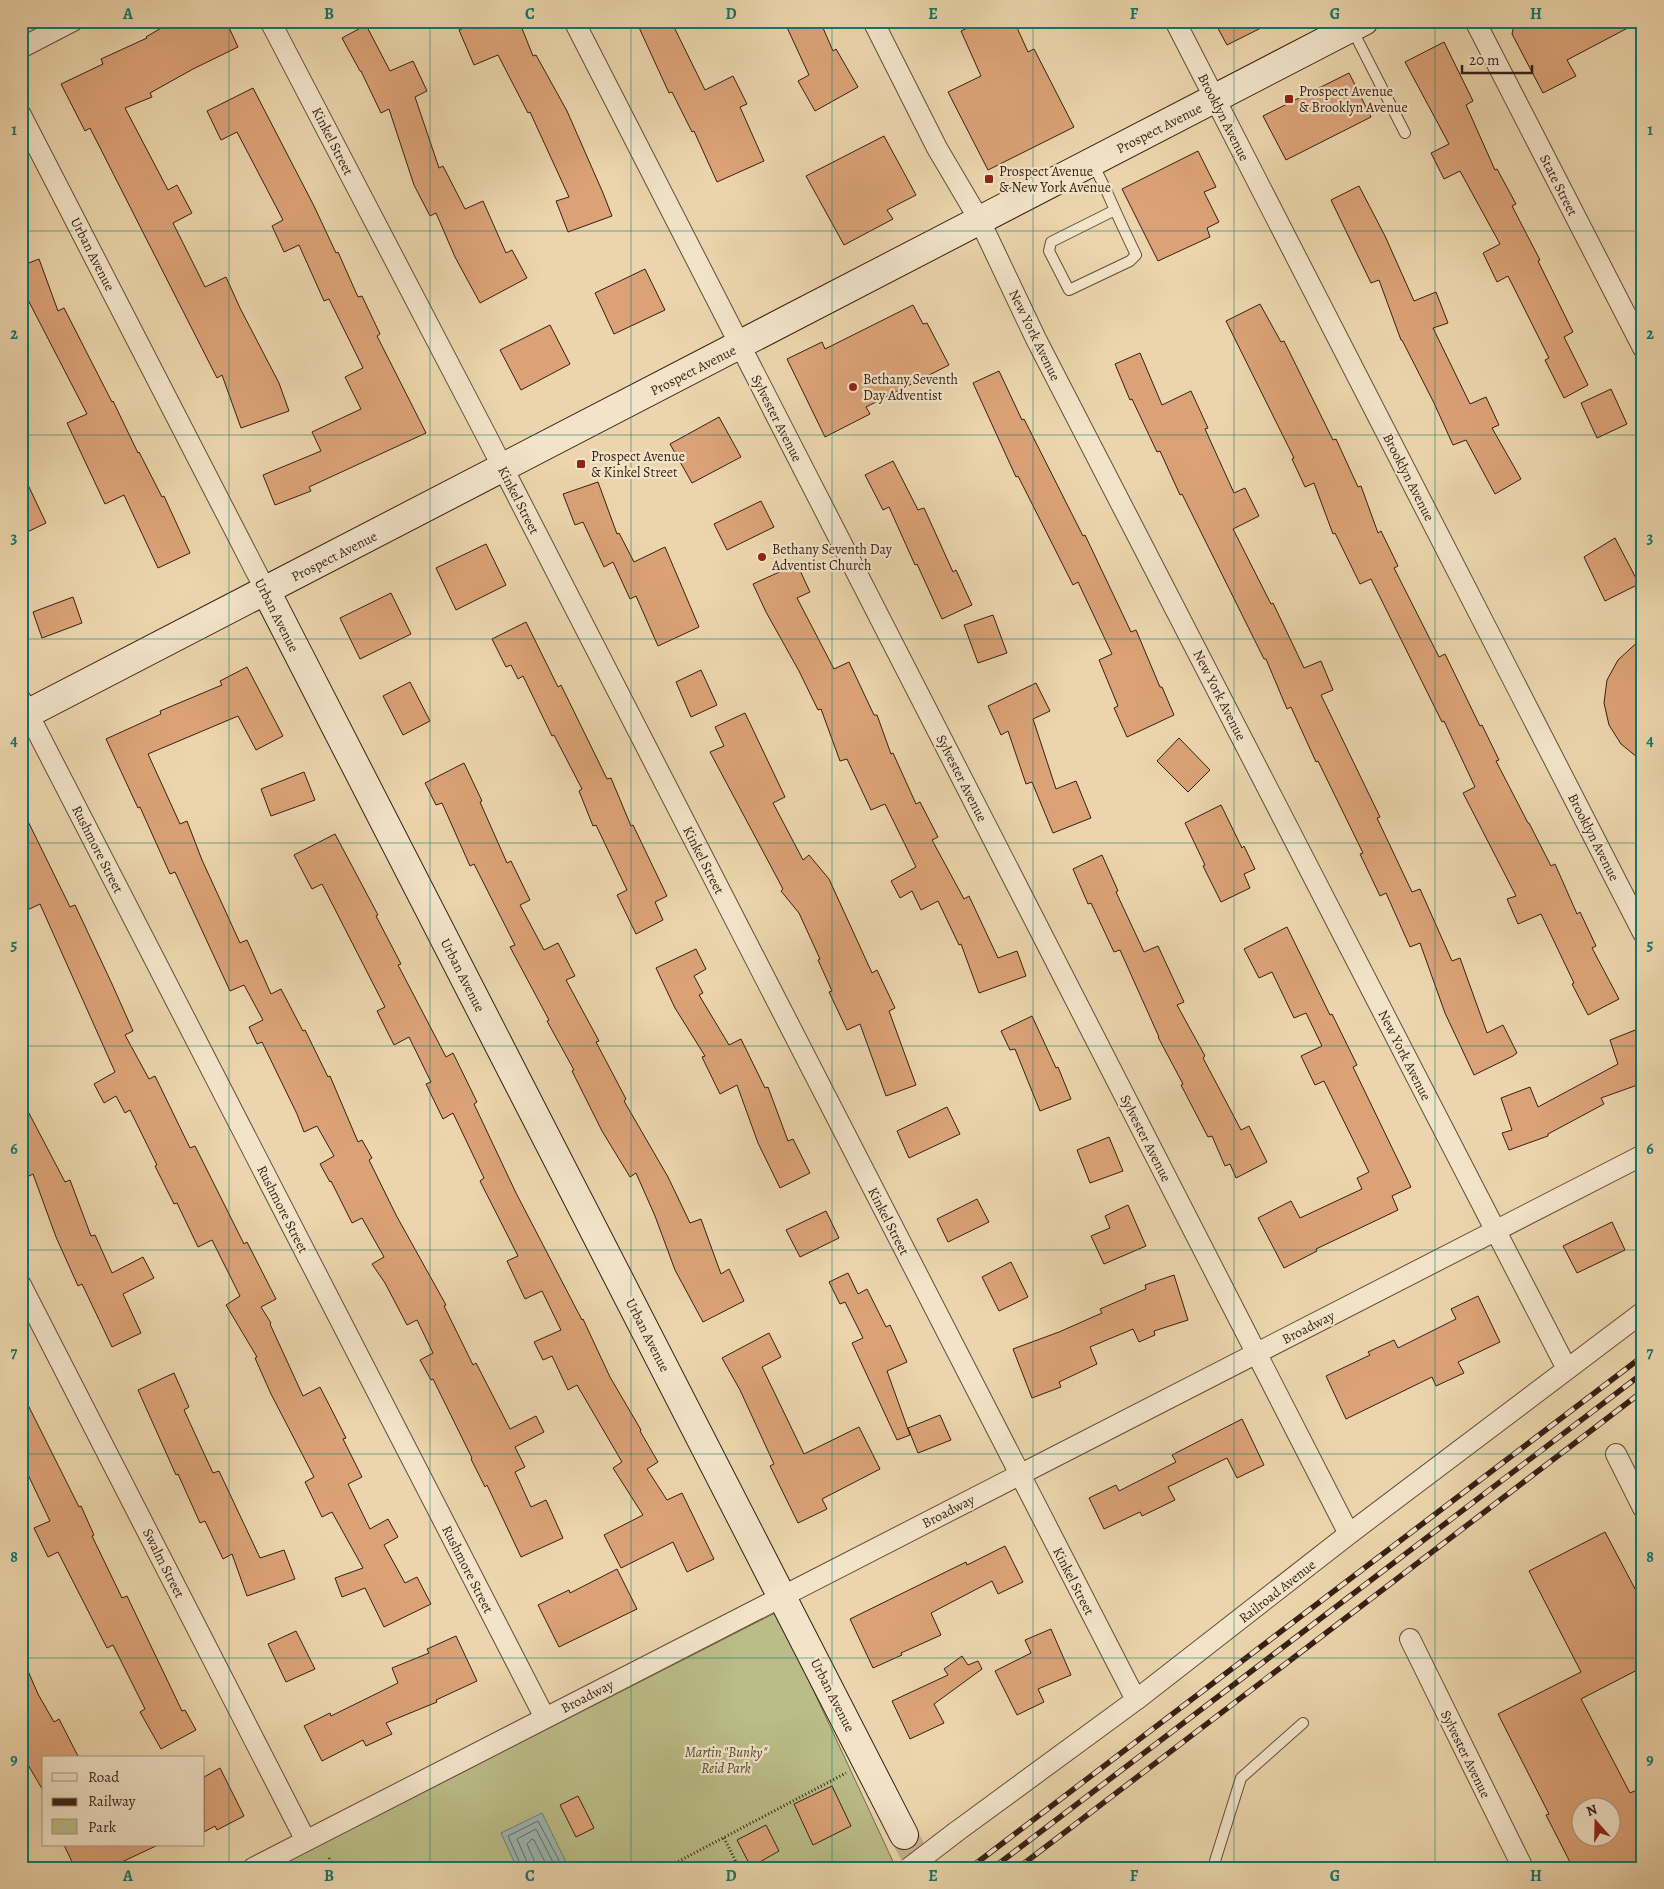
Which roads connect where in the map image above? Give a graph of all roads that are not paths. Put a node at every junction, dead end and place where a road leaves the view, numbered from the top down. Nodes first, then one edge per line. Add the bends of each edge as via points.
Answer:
1 (73, 21) edge
2 (270, 21) edge
3 (574, 21) edge
4 (873, 21) edge
5 (1175, 21) edge
6 (1476, 21) edge
7 (1358, 25) edge
8 (21, 48) edge
9 (1215, 99) junction
10 (21, 115) edge
11 (1405, 133) dead end
12 (1093, 163) junction
13 (1115, 210) junction
14 (980, 221) junction
15 (740, 345) junction
16 (1643, 348) edge
17 (503, 469) junction
18 (266, 591) junction
19 (24, 710) edge
20 (1643, 933) edge
21 (1643, 1155) edge
22 (1496, 1230) junction
23 (21, 1285) edge
24 (1643, 1312) edge
25 (1257, 1353) junction
26 (1567, 1370) junction
27 (1616, 1454) dead end
28 (1019, 1475) junction
29 (1643, 1508) edge
30 (1350, 1534) junction
31 (782, 1596) junction
32 (1410, 1639) dead end
33 (1136, 1700) junction
34 (545, 1718) junction
35 (1302, 1723) dead end
36 (904, 1835) tunnel mouth
37 (306, 1840) junction
38 (253, 1868) edge
39 (908, 1868) edge
40 (1218, 1868) edge
41 (1523, 1868) edge

1 - 8 street
2 - 17 street, Kinkel Street
3 - 15 street, Sylvester Avenue
4 - 14 street, New York Avenue via 937,148
5 - 9 street, Brooklyn Avenue
6 - 16 street, State Street
7 - 9 main road, Prospect Avenue
7 - 11 lane
9 - 12 main road, Prospect Avenue
9 - 20 street, Brooklyn Avenue
10 - 18 street, Urban Avenue
12 - 13 lane
12 - 14 main road, Prospect Avenue
13 - 13 lane via 1136,255 1130,261 1069,290 1049,251 1051,242
14 - 15 main road, Prospect Avenue
14 - 22 street, New York Avenue via 1036,339
15 - 17 main road, Prospect Avenue
15 - 25 street, Sylvester Avenue
17 - 18 main road, Prospect Avenue
17 - 28 street, Kinkel Street
18 - 19 main road, Prospect Avenue
18 - 31 main road, Urban Avenue
19 - 34 street, Rushmore Street
21 - 22 street, Broadway
22 - 25 street, Broadway
22 - 26 street, New York Avenue
23 - 37 street, Swalm Street
24 - 26 street, Railroad Avenue
25 - 28 street, Broadway
25 - 30 street, Sylvester Avenue
26 - 30 street, Railroad Avenue
27 - 29 street
28 - 31 street, Broadway
28 - 33 street, Kinkel Street
30 - 33 street, Railroad Avenue
31 - 34 street, Broadway
31 - 36 main road, Urban Avenue
32 - 41 street, Sylvester Avenue
33 - 39 street, Railroad Avenue, bridge
34 - 37 street, Broadway
35 - 40 lane via 1241,1778 1215,1861
37 - 38 street, Broadway

